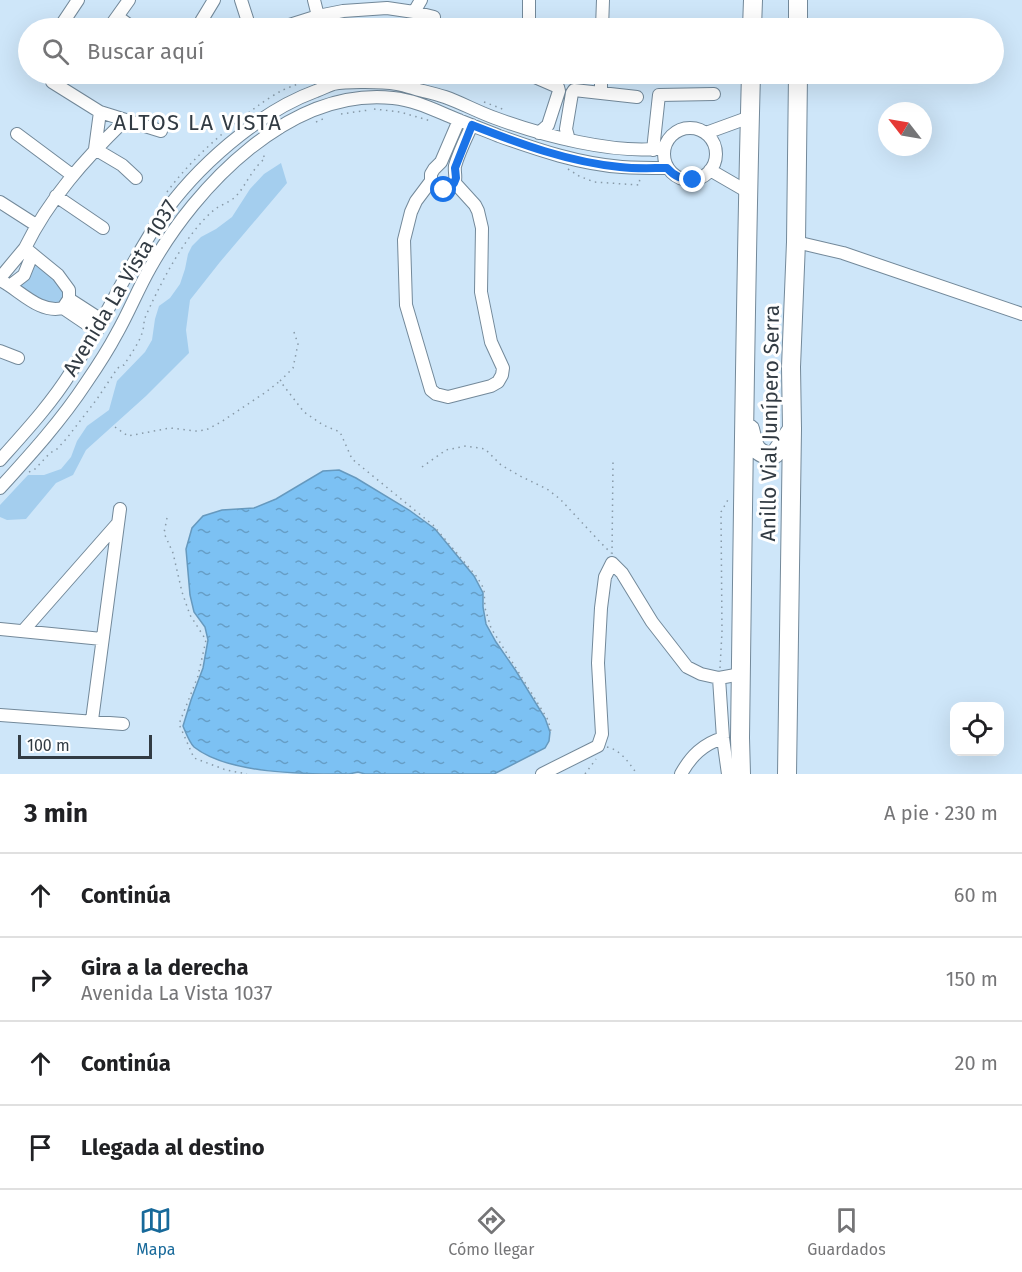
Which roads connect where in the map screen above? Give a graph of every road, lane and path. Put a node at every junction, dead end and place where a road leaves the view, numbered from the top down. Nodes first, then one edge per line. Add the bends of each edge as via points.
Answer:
1 (78, 0) edge
2 (129, 0) edge
3 (214, 0) edge
4 (241, 0) edge
5 (314, 0) edge
6 (421, 0) edge
7 (530, 0) edge
8 (603, 0) edge
9 (753, 0) edge
10 (798, 0) edge
11 (386, 4) edge
12 (414, 12) junction
13 (318, 16) junction
14 (118, 17) edge
15 (434, 17) dead end
16 (66, 18) edge
17 (203, 18) edge
18 (247, 18) edge
19 (312, 18) edge
20 (529, 18) edge
21 (602, 18) edge
22 (752, 18) edge
23 (798, 18) edge
24 (55, 84) edge
25 (323, 84) edge
26 (398, 84) edge
27 (551, 84) edge
28 (600, 84) edge
29 (751, 84) edge
30 (798, 84) edge
31 (600, 93) junction
32 (714, 94) dead end
33 (637, 97) dead end
34 (483, 101) dead end
35 (100, 112) junction
36 (514, 113) dead end
37 (342, 114) dead end
38 (332, 116) dead end
39 (750, 117) junction
40 (124, 121) junction
41 (312, 124) dead end
42 (457, 125) junction
43 (472, 125) junction
44 (161, 131) dead end
45 (539, 132) junction
46 (17, 134) dead end
47 (706, 134) junction
48 (569, 140) junction
49 (95, 149) junction
50 (623, 149) junction
51 (659, 149) junction
52 (261, 150) dead end
53 (621, 167) junction
54 (641, 168) junction
55 (667, 168) junction
56 (567, 169) dead end
57 (710, 170) junction
58 (72, 175) junction
59 (136, 178) dead end
60 (430, 181) junction
61 (454, 183) junction
62 (748, 192) junction
63 (56, 196) junction
64 (0, 202) edge
65 (167, 224) junction
66 (36, 225) junction
67 (103, 228) dead end
68 (796, 242) junction
69 (29, 251) junction
70 (4, 281) edge
71 (66, 303) junction
72 (1022, 314) edge
73 (100, 326) junction
74 (294, 332) dead end
75 (0, 351) edge
76 (18, 358) dead end
77 (280, 381) junction
78 (744, 410) junction
79 (114, 427) dead end
80 (792, 429) junction
81 (0, 460) edge
82 (613, 462) dead end
83 (33, 466) dead end
84 (422, 467) dead end
85 (743, 486) junction
86 (0, 488) edge
87 (120, 509) dead end
88 (167, 518) dead end
89 (118, 522) junction
90 (0, 630) edge
91 (23, 631) junction
92 (102, 639) junction
93 (741, 674) junction
94 (719, 678) junction
95 (0, 715) edge
96 (92, 720) junction
97 (123, 724) dead end
98 (552, 735) dead end
99 (723, 738) junction
100 (598, 746) junction
101 (247, 774) edge
102 (542, 774) edge
103 (637, 774) edge
104 (681, 774) edge
105 (728, 774) edge
106 (741, 774) edge
107 (787, 774) edge

1 - 16 street
2 - 14 street
3 - 17 street
4 - 18 street
5 - 13 street
6 - 12 street
7 - 20 street
8 - 21 street
9 - 22 highway
10 - 23 highway
11 - 12 street
11 - 13 street
12 - 15 street
13 - 19 street
24 - 35 street
25 - 65 street, Avenida La Vista 1037 via 264,117 220,151 176,197
26 - 45 street, Avenida La Vista 1037
27 - 45 street via 559,91 548,125
28 - 31 street
29 - 39 highway, Anillo Vial Junípero Serra
30 - 68 highway, Anillo Vial Junípero Serra
31 - 33 street
31 - 48 street via 572,93 566,129
32 - 51 street via 659,95
34 - 36 path
35 - 40 street
35 - 49 street
37 - 42 path via 372,109
38 - 41 path
39 - 47 street
39 - 62 highway, Anillo Vial Junípero Serra
40 - 44 street
40 - 49 street
42 - 43 street, Avenida La Vista 1037
42 - 60 street via 441,162 430,174
42 - 65 street, Avenida La Vista 1037 via 419,104 397,99 361,98 330,104 272,131
43 - 53 street, Avenida La Vista 1037 via 537,149
43 - 61 street via 455,168
45 - 48 street, Avenida La Vista 1037
46 - 58 street
47 - 51 street via 697,129 676,131
47 - 57 street via 716,151
48 - 50 street, Avenida La Vista 1037
49 - 58 street
49 - 59 street
50 - 51 street, Avenida La Vista 1037
50 - 53 street
51 - 55 street
52 - 83 path via 265,158 244,187 215,209 189,238 161,282 141,336 124,365 117,369 67,438 26,474
53 - 54 street, Avenida La Vista 1037
54 - 55 street, Avenida La Vista 1037
54 - 56 path via 639,185 594,182
55 - 57 street via 683,180 703,177
57 - 62 street
58 - 63 street
60 - 61 street via 438,190
60 - 61 street via 411,212 404,240 406,305 431,390 448,397 491,386 498,382 503,368 491,342 481,292 482,228 478,211
62 - 78 highway, Anillo Vial Junípero Serra
63 - 66 street
63 - 67 street
64 - 66 street
65 - 73 street, Avenida La Vista 1037 via 146,241
65 - 86 street, Avenida La Vista 1037 via 116,336 86,384
66 - 69 street
68 - 72 street
68 - 80 highway, Anillo Vial Junípero Serra
69 - 70 street via 24,275
69 - 71 street via 58,275 69,290
70 - 71 street via 35,303 56,310
71 - 73 street
73 - 81 street, Avenida La Vista 1037 via 71,374
74 - 77 path via 298,344 293,368
75 - 76 street
77 - 79 path via 206,430 170,428 128,436
77 - 98 path via 304,412 340,432 352,459 433,525 477,577 491,628 548,720
78 - 80 highway via 759,453 775,454
78 - 85 highway, Anillo Vial Junípero Serra
80 - 107 highway, Anillo Vial Junípero Serra
82 - 84 path via 612,554 560,499 501,465 485,449 466,446 446,450
85 - 93 highway, Anillo Vial Junípero Serra
85 - 94 path via 730,495 721,512
87 - 89 street
88 - 101 path via 164,533 182,592 190,615 206,640 198,676 178,724 194,758
89 - 91 street
89 - 92 street
90 - 91 street
91 - 92 street
92 - 96 street
93 - 94 street
93 - 106 highway, Anillo Vial Junípero Serra
94 - 99 street
94 - 100 street via 687,667 612,563 605,577 601,609 598,663 602,734
95 - 96 street
96 - 97 street
99 - 104 street via 700,748
99 - 105 street
100 - 102 street
100 - 103 path via 613,748

